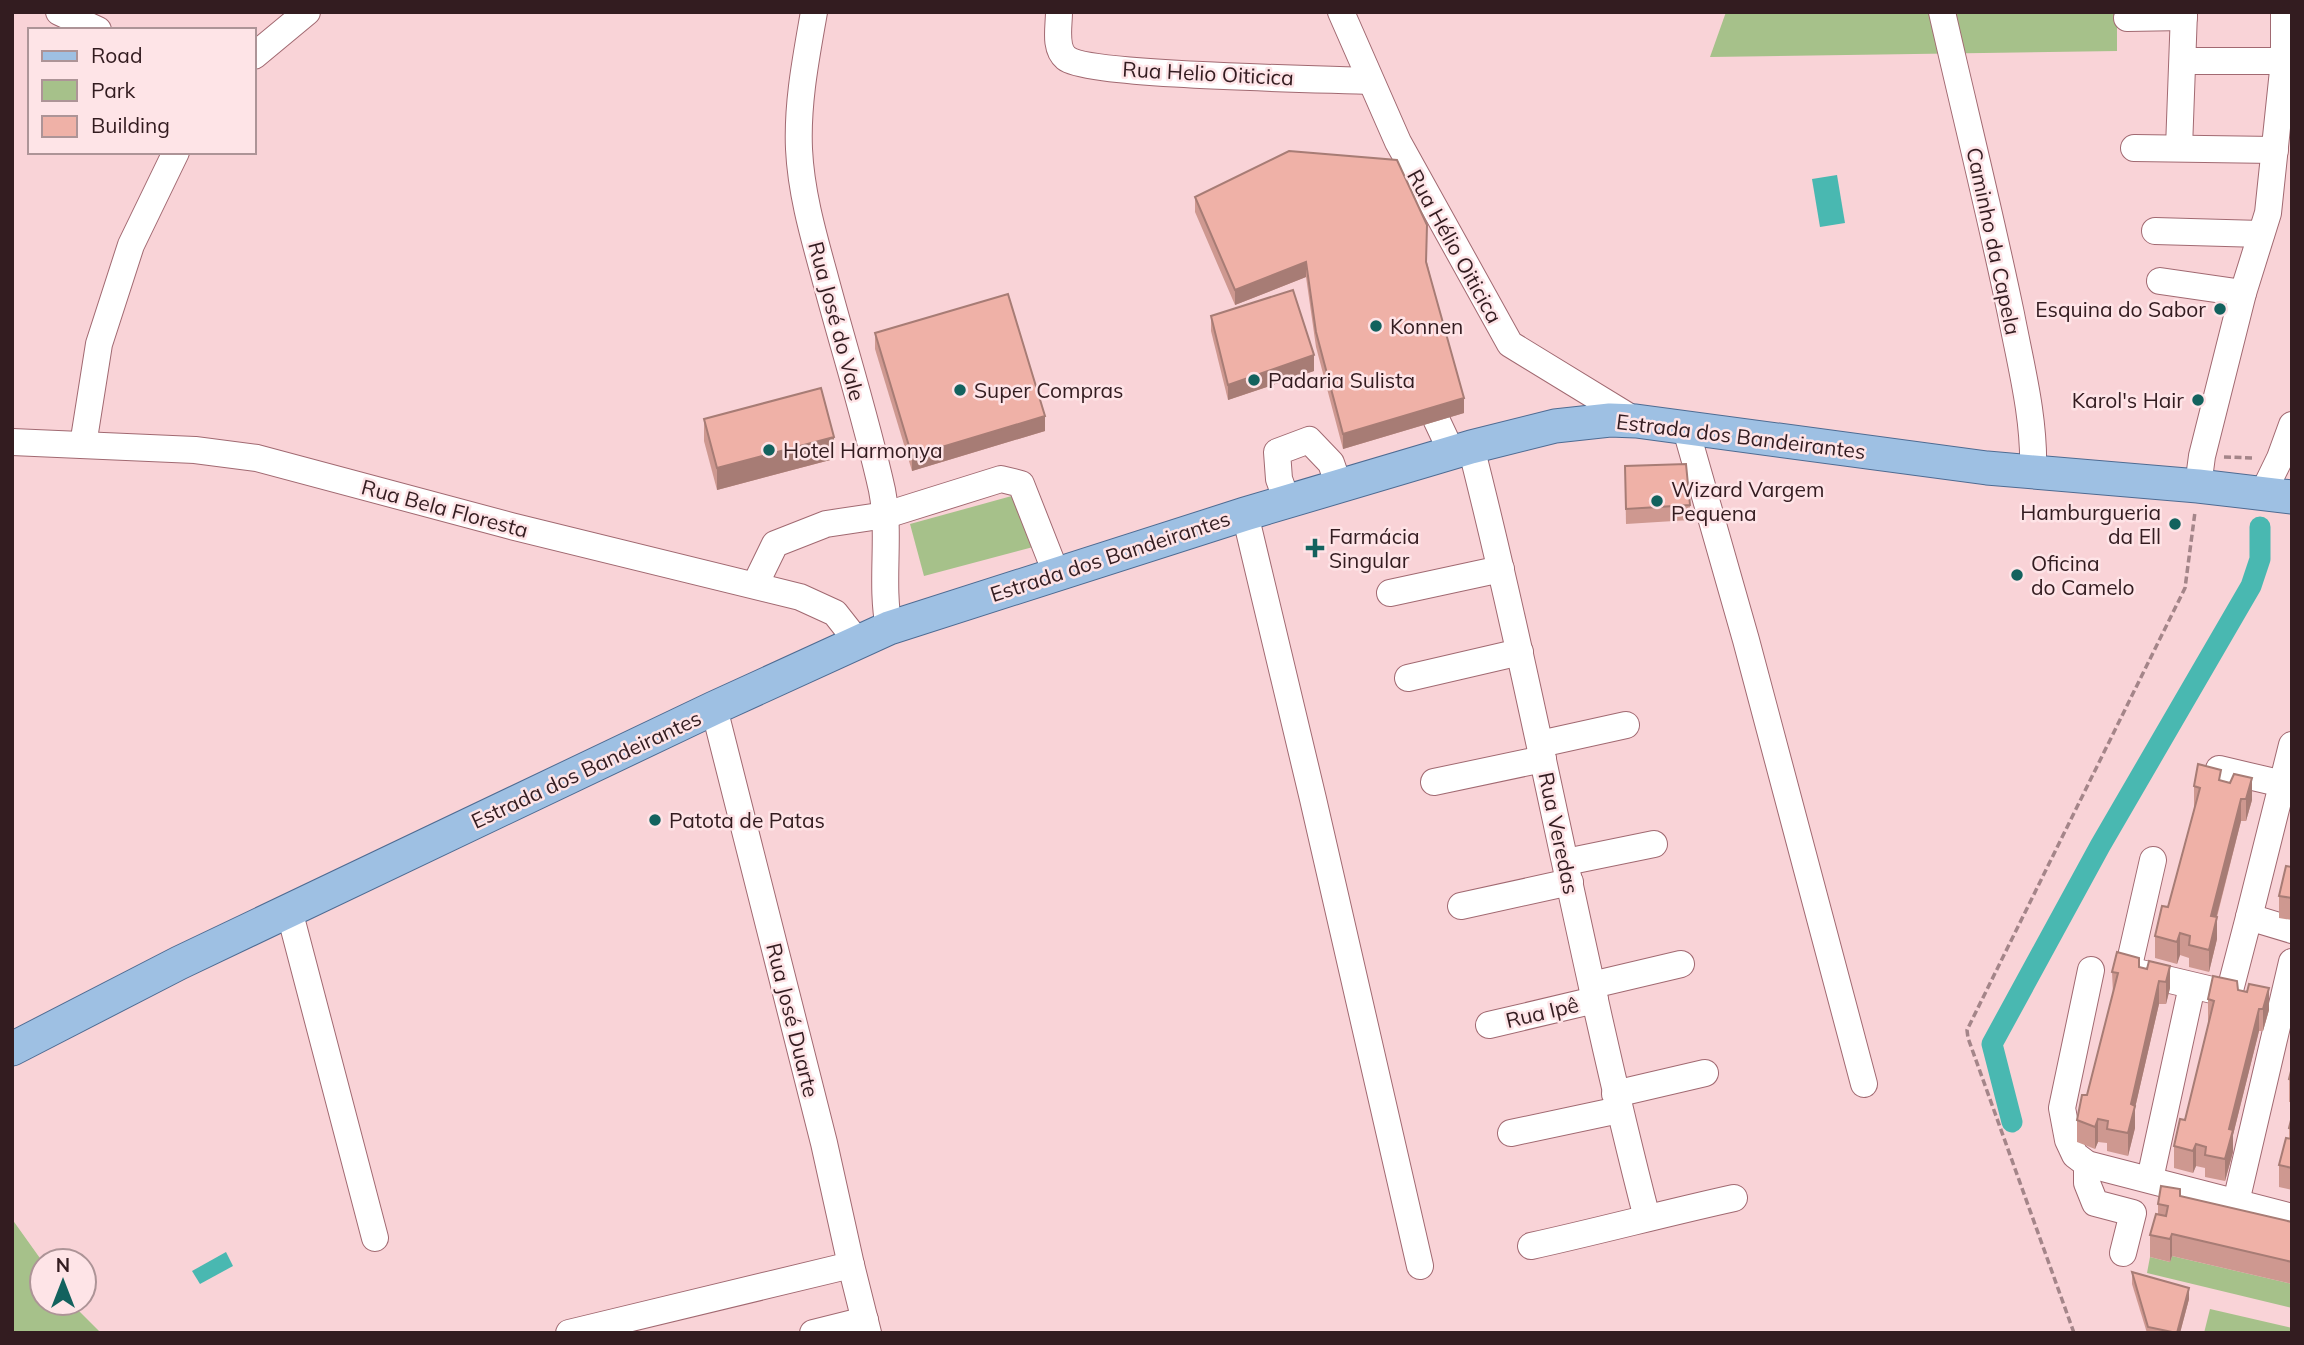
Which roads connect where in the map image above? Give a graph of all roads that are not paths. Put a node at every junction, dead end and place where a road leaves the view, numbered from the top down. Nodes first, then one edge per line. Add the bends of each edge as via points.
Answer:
1 (59, 12) edge
2 (307, 12) edge
3 (814, 12) edge
4 (1059, 12) edge
5 (1341, 12) edge
6 (1942, 12) edge
7 (2284, 12) edge
8 (2184, 15) edge
9 (2127, 18) dead end
10 (94, 28) edge
11 (256, 54) edge
12 (2184, 61) junction
13 (2284, 61) junction
14 (1370, 81) junction
15 (2134, 148) dead end
16 (2179, 148) junction
17 (2276, 150) junction
18 (175, 154) edge
19 (2155, 231) dead end
20 (2261, 234) junction
21 (2160, 281) dead end
22 (2243, 293) junction
23 (1413, 370) edge
24 (1636, 421) junction
25 (2292, 425) edge
26 (1685, 426) junction
27 (12, 442) edge
28 (83, 445) junction
29 (1462, 450) junction
30 (2200, 471) junction
31 (2033, 472) junction
32 (1339, 486) junction
33 (2277, 495) edge
34 (1287, 501) junction
35 (1245, 513) junction
36 (886, 515) junction
37 (1501, 569) junction
38 (1056, 573) junction
39 (755, 585) junction
40 (1390, 593) dead end
41 (889, 628) junction
42 (857, 641) junction
43 (1520, 652) junction
44 (1408, 678) dead end
45 (714, 708) junction
46 (1626, 726) dead end
47 (2292, 745) edge
48 (1542, 752) junction
49 (2219, 769) edge
50 (1434, 782) dead end
51 (2283, 784) junction
52 (1654, 844) dead end
53 (2153, 860) dead end
54 (1568, 872) junction
55 (1461, 906) dead end
56 (289, 910) junction
57 (2249, 917) junction
58 (2292, 930) edge
59 (2292, 962) edge
60 (1681, 964) dead end
61 (2091, 970) dead end
62 (2192, 986) junction
63 (1594, 993) junction
64 (1489, 1024) dead end
65 (12, 1049) edge
66 (1704, 1073) dead end
67 (1864, 1084) dead end
68 (1617, 1102) junction
69 (1511, 1133) dead end
70 (2087, 1164) junction
71 (2150, 1179) junction
72 (1734, 1198) dead end
73 (2236, 1202) junction
74 (2292, 1217) edge
75 (1647, 1218) junction
76 (375, 1238) dead end
77 (1531, 1246) dead end
78 (2123, 1253) dead end
79 (851, 1265) junction
80 (1420, 1266) dead end
81 (867, 1326) edge
82 (569, 1333) edge
83 (813, 1333) edge

1 - 10 street
2 - 11 street
3 - 36 street, Rua José do Vale via 799,118 804,186
4 - 14 street, Rua Helio Oiticica via 1060,51 1068,60 1083,65
5 - 14 street, Rua Hélio Oiticica
6 - 31 street, Caminho da Capela via 2028,401
7 - 13 street
8 - 9 street
8 - 12 street
12 - 13 street
12 - 16 street
13 - 17 street
14 - 24 street, Rua Hélio Oiticica via 1398,142 1510,344
15 - 16 street
16 - 17 street
17 - 20 street
18 - 28 street via 131,245 99,344
19 - 20 street
20 - 22 street
21 - 22 street
22 - 30 street
23 - 29 street, Rua Veredas via 1429,405
24 - 26 main road, Estrada dos Bandeirantes
24 - 29 main road, Estrada dos Bandeirantes via 1555,426
25 - 33 street via 2280,458
26 - 31 main road, Estrada dos Bandeirantes
26 - 67 street
27 - 28 street, Rua Bela Floresta
28 - 39 street, Rua Bela Floresta via 257,458
29 - 32 main road, Estrada dos Bandeirantes
29 - 37 street, Rua Veredas
30 - 31 main road, Estrada dos Bandeirantes
30 - 33 main road, Estrada dos Bandeirantes
32 - 34 main road, Estrada dos Bandeirantes
32 - 34 street via 1331,463 1308,440 1277,452
34 - 35 main road, Estrada dos Bandeirantes
35 - 38 main road, Estrada dos Bandeirantes
35 - 80 street
36 - 38 street via 1001,479 1021,484
36 - 39 street via 827,524 775,544
36 - 41 street, Rua José do Vale via 884,605
37 - 40 street
37 - 43 street, Rua Veredas
38 - 41 main road, Estrada dos Bandeirantes
39 - 42 street, Rua Bela Floresta via 835,613
41 - 42 main road, Estrada dos Bandeirantes
42 - 45 main road, Estrada dos Bandeirantes
43 - 44 street
43 - 48 street, Rua Veredas
45 - 56 main road, Estrada dos Bandeirantes
45 - 79 street, Rua José Duarte
46 - 48 street
47 - 51 street
48 - 50 street
48 - 54 street, Rua Veredas
49 - 51 street
51 - 57 street
52 - 54 street
53 - 62 street via 2128,970
54 - 55 street
54 - 63 street, Rua Veredas
56 - 65 main road, Estrada dos Bandeirantes
56 - 76 street
57 - 58 street
57 - 62 street via 2229,994
59 - 73 street
60 - 63 street, Rua Ipê
61 - 70 street via 2062,1108 2068,1140 2075,1155
62 - 71 street
63 - 64 street, Rua Ipê
63 - 68 street, Rua Veredas
66 - 68 street
68 - 69 street
68 - 75 street, Rua Veredas
70 - 71 street
70 - 78 street via 2087,1183 2095,1203 2133,1213
71 - 73 street
72 - 75 street
73 - 74 street
75 - 77 street
79 - 81 street, Rua José Duarte
79 - 82 street
81 - 83 street

